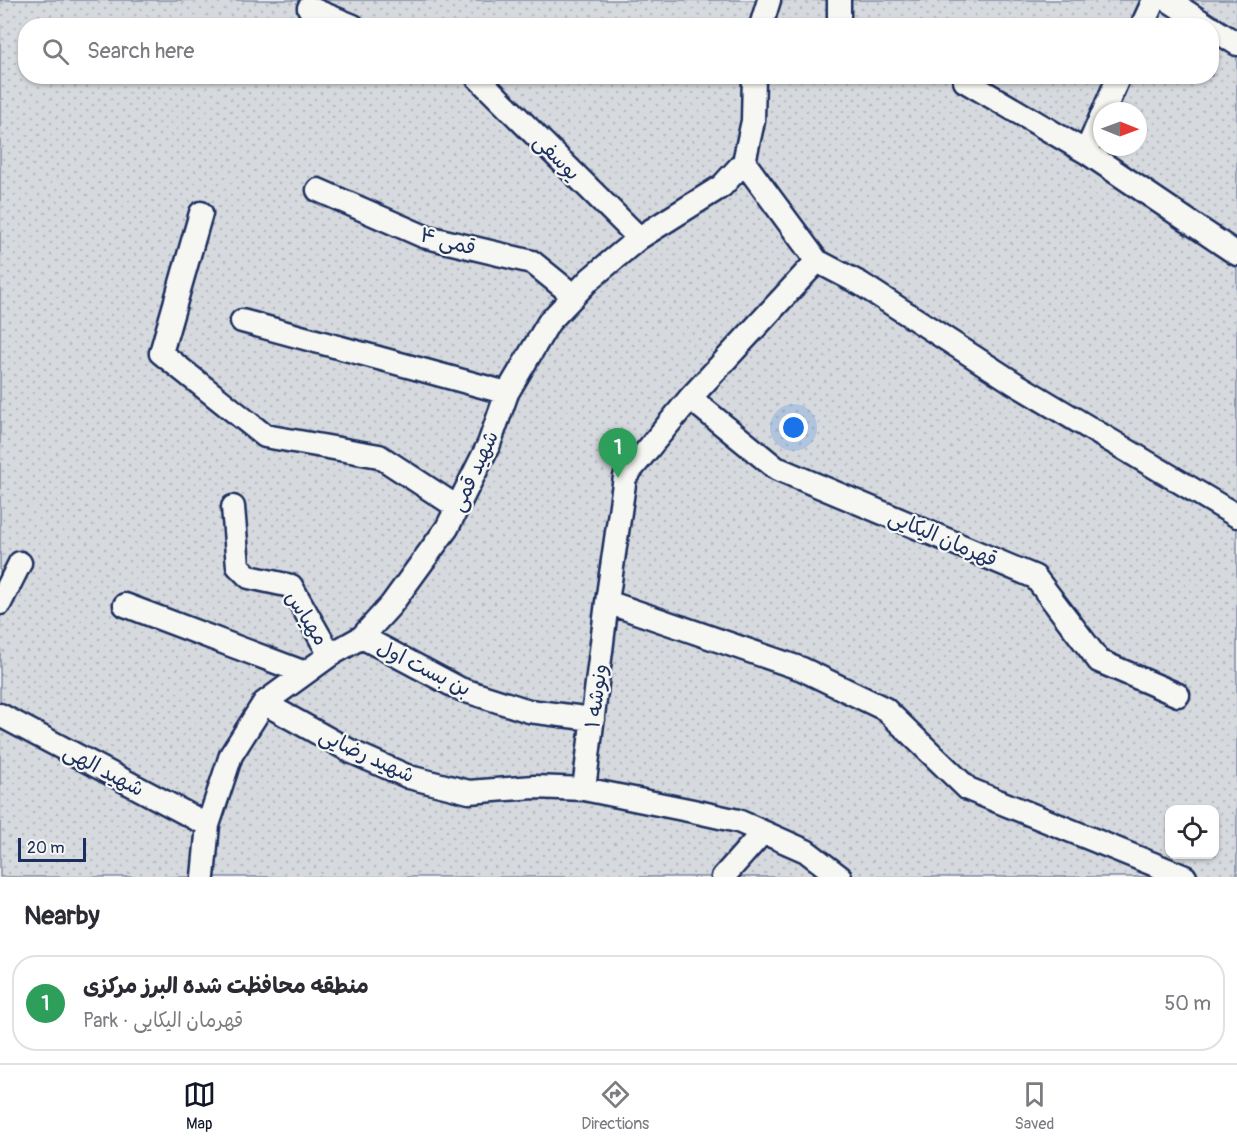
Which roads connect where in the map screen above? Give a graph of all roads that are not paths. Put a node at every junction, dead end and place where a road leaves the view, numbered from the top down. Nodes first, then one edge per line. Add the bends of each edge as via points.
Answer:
1 (769, 0) edge
2 (839, 0) edge
3 (1154, 0) edge
4 (1168, 0) edge
5 (309, 8) dead end
6 (333, 18) edge
7 (763, 18) edge
8 (839, 18) edge
9 (1146, 18) edge
10 (1196, 18) edge
11 (1219, 33) edge
12 (1237, 44) edge
13 (484, 84) edge
14 (754, 84) edge
15 (970, 84) edge
16 (1116, 84) edge
17 (1108, 102) edge
18 (1093, 136) edge
19 (1086, 152) junction
20 (744, 162) junction
21 (318, 190) dead end
22 (201, 213) dead end
23 (639, 238) junction
24 (1237, 254) edge
25 (817, 261) junction
26 (574, 296) junction
27 (242, 321) dead end
28 (507, 393) junction
29 (690, 398) junction
30 (233, 507) dead end
31 (457, 507) junction
32 (1237, 516) edge
33 (20, 563) dead end
34 (607, 602) junction
35 (0, 603) edge
36 (125, 605) dead end
37 (362, 637) junction
38 (330, 655) junction
39 (305, 673) junction
40 (1178, 695) dead end
41 (264, 703) junction
42 (0, 715) edge
43 (593, 719) junction
44 (584, 789) junction
45 (208, 825) junction
46 (763, 832) junction
47 (203, 877) edge
48 (723, 877) edge
49 (840, 877) edge
50 (1185, 877) edge

1 - 7 street
2 - 8 street
3 - 9 street
4 - 10 street
5 - 6 street
11 - 12 street
13 - 23 street, یوسفی
14 - 20 street via 753,121
15 - 19 street
16 - 17 street
18 - 19 street
19 - 24 street
20 - 23 street, شهید قمی via 722,186
20 - 25 street
21 - 26 street, قمی ۴ via 423,236 532,262
22 - 31 street via 161,353 265,436 379,456
23 - 26 street, شهید قمی
25 - 29 street, ونوشه ۱
25 - 32 street via 861,284 1014,383
26 - 28 street, شهید قمی via 549,322
27 - 28 street
28 - 31 street, شهید قمی via 489,444
29 - 34 street, ونوشه ۱ via 625,477
29 - 40 street, قهرمان الیکایی via 776,468 1035,577 1099,662
30 - 38 street, مهیاس via 238,566 249,577 291,586
31 - 37 street, شهید قمی via 447,528
33 - 35 street
34 - 43 street, ونوشه ۱
34 - 50 street via 802,669 885,709 968,789
36 - 39 street
37 - 38 street, شهید قمی
37 - 43 street, بن بست اول via 460,689 529,711
38 - 39 street, شهید قمی
39 - 41 street, شهید قمی
41 - 44 street, شهید رضایی via 352,752 409,777 469,792 534,787
41 - 45 street, شهید قمی via 231,755
42 - 45 street, شهید الهی
43 - 44 street, ونوشه ۱
44 - 46 street, شهید رضایی via 738,821
45 - 47 street, شهید قمی
46 - 48 street
46 - 49 street, شهید رضایی via 806,851

